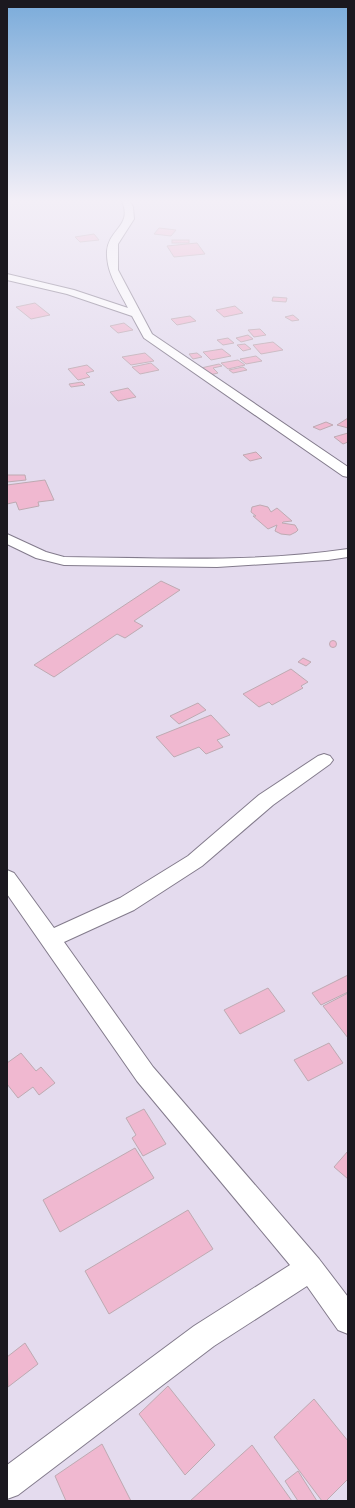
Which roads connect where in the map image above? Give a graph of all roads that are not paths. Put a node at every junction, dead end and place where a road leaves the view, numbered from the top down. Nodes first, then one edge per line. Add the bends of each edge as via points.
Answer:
1 (113, 269) edge
2 (7, 277) edge
3 (135, 314) junction
4 (348, 473) edge
5 (7, 538) edge
6 (348, 553) edge
7 (324, 760) dead end
8 (7, 878) edge
9 (50, 939) junction
10 (310, 1268) junction
11 (348, 1320) edge
12 (7, 1484) edge

1 - 3 street
2 - 3 street via 70,292
3 - 4 street via 148,336 165,349
5 - 6 street via 41,555 64,561 217,563
7 - 9 street via 266,800 195,861 127,904
8 - 9 street
9 - 10 street via 145,1074
10 - 11 street
10 - 12 street via 204,1336

